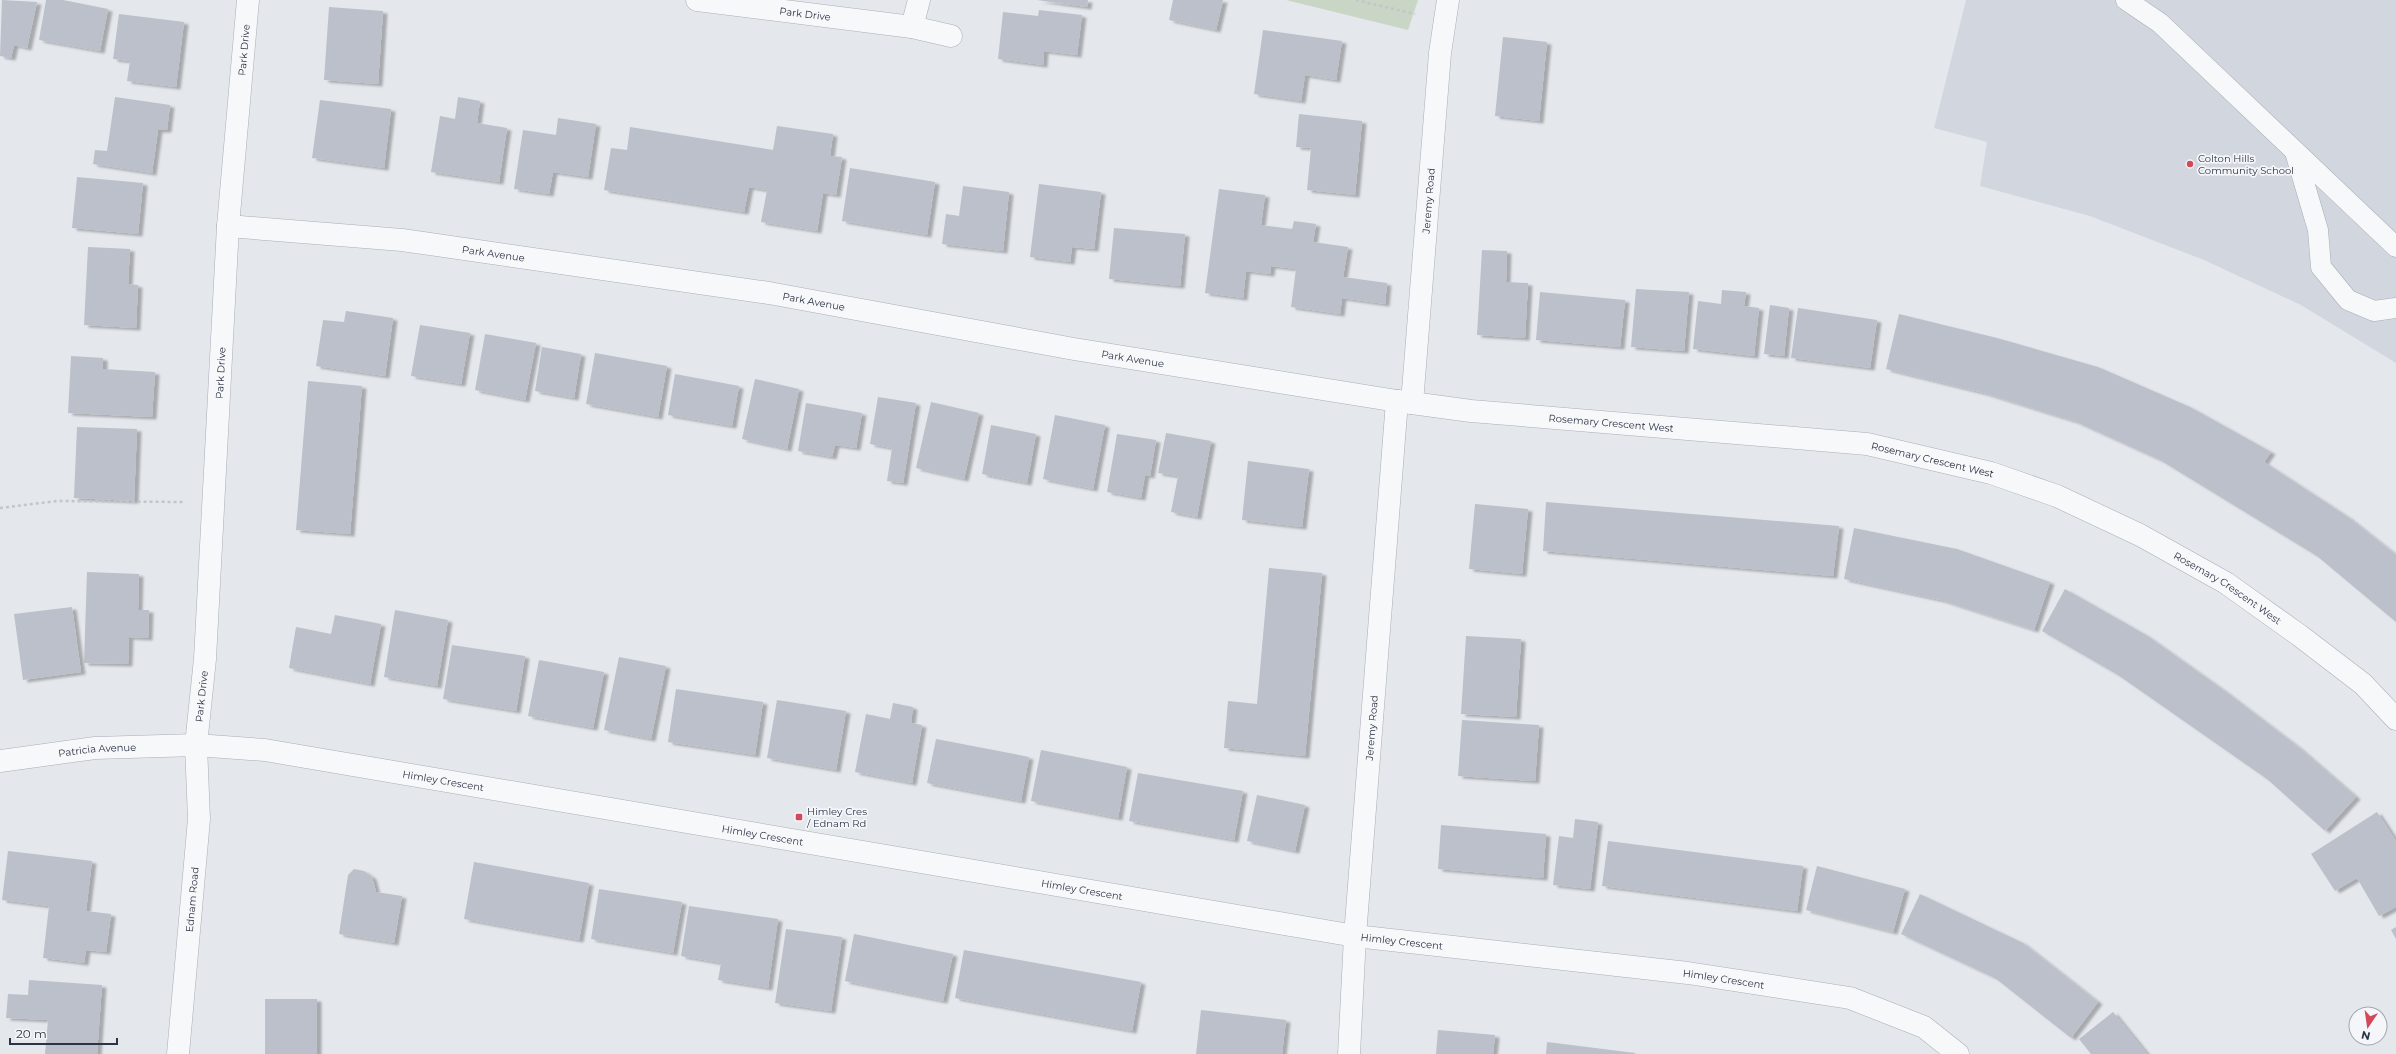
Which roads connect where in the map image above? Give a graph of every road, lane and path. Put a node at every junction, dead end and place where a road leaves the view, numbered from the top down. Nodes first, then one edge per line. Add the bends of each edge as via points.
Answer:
1 (248, 0) edge
2 (697, 0) edge
3 (919, 0) edge
4 (1356, 0) edge
5 (1448, 0) edge
6 (2126, 0) edge
7 (1445, 21) junction
8 (912, 27) junction
9 (951, 36) dead end
10 (2295, 152) junction
11 (228, 226) junction
12 (2396, 247) edge
13 (2396, 308) edge
14 (1404, 402) junction
15 (213, 502) junction
16 (0, 508) edge
17 (2396, 719) edge
18 (196, 745) junction
19 (0, 761) edge
20 (1354, 936) junction
21 (178, 1054) edge
22 (1349, 1054) edge
23 (1958, 1054) edge

1 - 11 street, Park Drive
2 - 8 street, Park Drive
3 - 8 street
4 - 7 path
5 - 7 street, Jeremy Road
6 - 10 lane via 2160,23
7 - 14 street, Jeremy Road
8 - 9 street, Park Drive
10 - 12 lane
10 - 13 lane via 2318,230 2321,267 2348,300 2374,311
11 - 14 street, Park Avenue via 402,240 769,293 1074,348
11 - 15 street, Park Drive
14 - 17 street, Rosemary Crescent West via 1471,411 1867,444 1991,473 2057,496 2140,535 2226,583 2363,684
14 - 20 street, Jeremy Road
15 - 16 path via 57,501
15 - 18 street, Park Drive via 205,659
18 - 19 street, Patricia Avenue via 95,748
18 - 20 street, Himley Crescent via 265,750
18 - 21 street, Ednam Road via 199,819
20 - 22 street, Jeremy Road
20 - 23 street, Himley Crescent via 1688,973 1850,998 1924,1027

